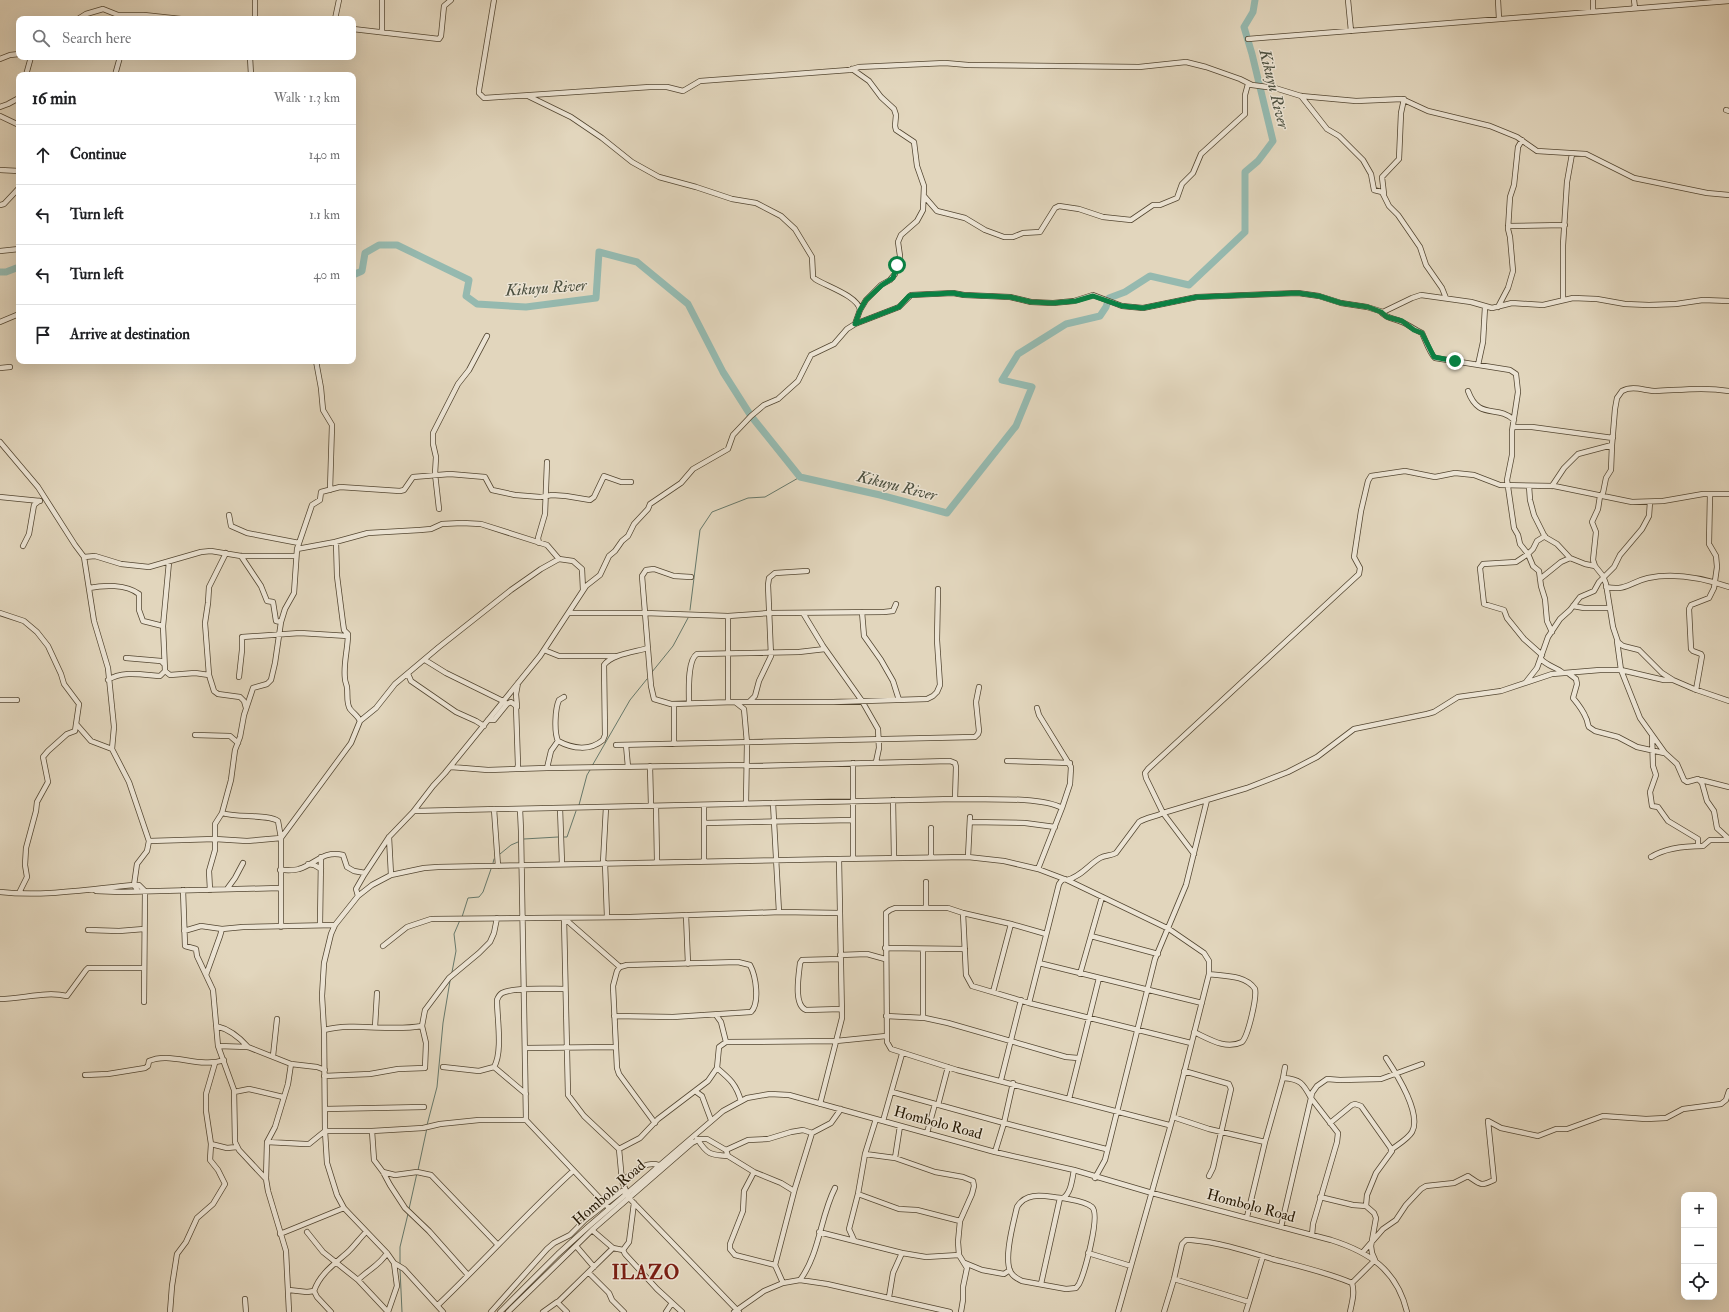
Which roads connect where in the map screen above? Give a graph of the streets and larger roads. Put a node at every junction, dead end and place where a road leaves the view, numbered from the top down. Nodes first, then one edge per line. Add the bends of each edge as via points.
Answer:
1 (255, 0) edge
2 (339, 0) edge
3 (382, 0) edge
4 (444, 0) edge
5 (451, 0) edge
6 (494, 0) edge
7 (1348, 0) edge
8 (1498, 0) edge
9 (1592, 0) edge
10 (1634, 0) edge
11 (1729, 1) edge
12 (444, 6) junction
13 (1634, 8) junction
14 (1593, 11) junction
15 (83, 16) edge
16 (153, 16) edge
17 (254, 16) edge
18 (336, 16) edge
19 (1500, 19) junction
20 (356, 29) edge
21 (1351, 31) junction
22 (382, 32) junction
23 (1248, 39) dead end
24 (16, 54) edge
25 (0, 59) edge
26 (30, 60) edge
27 (119, 60) edge
28 (250, 60) edge
29 (852, 69) junction
30 (27, 72) edge
31 (117, 72) edge
32 (251, 72) edge
33 (1248, 84) junction
34 (526, 95) junction
35 (1301, 96) junction
36 (16, 100) edge
37 (1404, 100) junction
38 (0, 107) edge
39 (0, 116) edge
40 (16, 124) edge
41 (1522, 140) junction
42 (1572, 154) junction
43 (0, 170) edge
44 (16, 170) edge
45 (16, 191) edge
46 (1729, 195) edge
47 (924, 196) junction
48 (1384, 196) junction
49 (0, 205) edge
50 (1565, 225) junction
51 (1508, 226) junction
52 (16, 249) edge
53 (0, 251) edge
54 (1446, 298) junction
55 (1563, 300) junction
56 (1729, 301) edge
57 (1485, 307) junction
58 (1498, 307) junction
59 (860, 310) junction
60 (1381, 312) junction
61 (16, 315) edge
62 (0, 322) edge
63 (855, 324) junction
64 (487, 336) dead end
65 (317, 364) edge
66 (1478, 365) junction
67 (0, 368) edge
68 (10, 368) dead end
69 (1468, 391) dead end
70 (1729, 391) edge
71 (1514, 420) junction
72 (1513, 427) junction
73 (1613, 438) junction
74 (0, 442) edge
75 (1612, 445) junction
76 (547, 462) dead end
77 (435, 474) junction
78 (631, 482) dead end
79 (1509, 486) junction
80 (1529, 486) junction
81 (1552, 486) junction
82 (330, 490) junction
83 (1710, 494) junction
84 (1729, 494) edge
85 (1600, 496) junction
86 (0, 497) edge
87 (547, 497) junction
88 (46, 500) junction
89 (39, 501) junction
90 (1650, 502) junction
91 (439, 509) dead end
92 (229, 515) dead end
93 (1545, 536) junction
94 (336, 542) junction
95 (299, 543) junction
96 (539, 543) junction
97 (23, 546) dead end
98 (297, 549) junction
99 (226, 553) junction
100 (1528, 554) junction
101 (241, 556) junction
102 (296, 556) junction
103 (84, 557) junction
104 (1570, 558) junction
105 (559, 559) junction
106 (169, 562) junction
107 (1595, 566) junction
108 (807, 571) dead end
109 (1603, 576) junction
110 (691, 577) dead end
111 (1540, 579) junction
112 (1716, 583) junction
113 (1606, 587) junction
114 (1729, 587) edge
115 (89, 588) junction
116 (938, 589) dead end
117 (584, 590) junction
118 (896, 604) dead end
119 (1573, 606) junction
120 (1610, 608) junction
121 (862, 612) junction
122 (0, 613) edge
123 (569, 613) junction
124 (645, 613) junction
125 (770, 613) junction
126 (804, 613) junction
127 (728, 616) junction
128 (281, 622) junction
129 (163, 626) junction
130 (1552, 632) junction
131 (279, 635) junction
132 (348, 636) junction
133 (1617, 639) junction
134 (648, 648) junction
135 (825, 649) junction
136 (544, 650) junction
137 (771, 652) junction
138 (728, 653) junction
139 (620, 656) junction
140 (1542, 657) junction
141 (126, 658) dead end
142 (425, 660) junction
143 (164, 664) junction
144 (1621, 670) junction
145 (165, 671) junction
146 (1565, 673) junction
147 (408, 674) junction
148 (170, 675) junction
149 (209, 675) junction
150 (160, 676) junction
151 (239, 677) dead end
152 (108, 680) junction
153 (1673, 680) junction
154 (519, 681) junction
155 (1526, 682) junction
156 (979, 687) dead end
157 (1696, 690) junction
158 (564, 698) dead end
159 (0, 700) edge
160 (17, 700) dead end
161 (899, 700) junction
162 (862, 701) junction
163 (1729, 701) edge
164 (505, 702) junction
165 (728, 702) junction
166 (735, 702) junction
167 (750, 702) junction
168 (689, 703) junction
169 (674, 704) junction
170 (1037, 708) dead end
171 (246, 709) junction
172 (517, 709) junction
173 (360, 721) junction
174 (77, 725) junction
175 (484, 726) junction
176 (1652, 734) junction
177 (195, 735) dead end
178 (880, 740) junction
179 (558, 741) junction
180 (238, 743) junction
181 (747, 743) junction
182 (674, 744) junction
183 (616, 745) dead end
184 (626, 745) junction
185 (112, 749) junction
186 (1653, 751) junction
187 (1664, 753) junction
188 (1007, 761) dead end
189 (876, 762) junction
190 (854, 763) junction
191 (1070, 763) junction
192 (746, 765) junction
193 (650, 766) junction
194 (451, 767) junction
195 (628, 767) junction
196 (547, 768) junction
197 (517, 769) junction
198 (1701, 780) junction
199 (1729, 787) edge
200 (955, 799) junction
201 (854, 800) junction
202 (893, 800) junction
203 (1207, 800) junction
204 (773, 803) junction
205 (746, 804) junction
206 (704, 805) junction
207 (654, 806) junction
208 (606, 807) junction
209 (560, 808) junction
210 (1062, 808) junction
211 (494, 809) junction
212 (520, 809) junction
213 (414, 811) junction
214 (222, 812) junction
215 (1163, 813) junction
216 (853, 820) junction
217 (774, 822) junction
218 (704, 823) junction
219 (1055, 826) junction
220 (931, 828) dead end
221 (389, 837) junction
222 (281, 838) junction
223 (215, 839) junction
224 (1729, 840) edge
225 (149, 841) junction
226 (1698, 845) junction
227 (1194, 854) junction
228 (321, 857) junction
229 (931, 857) junction
230 (968, 857) junction
231 (1651, 857) dead end
232 (894, 858) junction
233 (838, 859) junction
234 (853, 859) junction
235 (777, 860) junction
236 (704, 861) junction
237 (656, 862) junction
238 (243, 863) dead end
239 (604, 863) junction
240 (308, 864) junction
241 (562, 864) junction
242 (522, 865) junction
243 (498, 866) junction
244 (321, 869) junction
245 (280, 870) junction
246 (1038, 870) junction
247 (365, 873) junction
248 (391, 875) junction
249 (1066, 880) junction
250 (926, 882) dead end
251 (134, 885) junction
252 (280, 888) junction
253 (227, 889) junction
254 (90, 890) junction
255 (183, 890) junction
256 (210, 890) junction
257 (138, 891) junction
258 (145, 891) junction
259 (0, 892) edge
260 (19, 893) junction
261 (358, 896) junction
262 (1102, 897) junction
263 (926, 908) junction
264 (779, 912) junction
265 (840, 913) junction
266 (963, 913) junction
267 (686, 916) junction
268 (607, 917) junction
269 (497, 918) junction
270 (522, 918) junction
271 (564, 918) junction
272 (1011, 924) junction
273 (320, 925) junction
274 (335, 925) junction
275 (281, 927) junction
276 (144, 929) junction
277 (222, 929) junction
278 (1169, 929) junction
279 (88, 930) dead end
280 (184, 931) junction
281 (1046, 934) junction
282 (1091, 936) junction
283 (383, 946) dead end
284 (923, 948) junction
285 (965, 949) junction
286 (885, 951) junction
287 (867, 954) junction
288 (1158, 954) junction
289 (840, 957) junction
290 (885, 959) junction
291 (1039, 963) junction
292 (688, 964) junction
293 (620, 967) junction
294 (144, 968) junction
295 (1080, 974) junction
296 (1209, 974) junction
297 (206, 975) junction
298 (1099, 978) junction
299 (565, 989) junction
300 (524, 990) junction
301 (1147, 990) junction
302 (994, 992) junction
303 (377, 993) dead end
304 (0, 998) edge
305 (1021, 1000) junction
306 (144, 1002) dead end
307 (1029, 1003) junction
308 (1202, 1003) junction
309 (841, 1009) junction
310 (716, 1015) junction
311 (614, 1016) junction
312 (886, 1016) junction
313 (923, 1018) junction
314 (1088, 1018) junction
315 (277, 1019) dead end
316 (216, 1026) junction
317 (422, 1026) junction
318 (375, 1027) junction
319 (1137, 1029) junction
320 (324, 1030) junction
321 (1194, 1032) junction
322 (886, 1036) junction
323 (836, 1041) junction
324 (1011, 1041) junction
325 (726, 1042) junction
326 (1191, 1043) junction
327 (218, 1046) junction
328 (248, 1047) junction
329 (615, 1047) junction
330 (525, 1048) junction
331 (566, 1048) junction
332 (902, 1054) junction
333 (273, 1056) junction
334 (1078, 1058) junction
335 (1386, 1058) dead end
336 (224, 1060) junction
337 (215, 1063) junction
338 (291, 1064) junction
339 (1422, 1064) dead end
340 (494, 1067) junction
341 (948, 1067) junction
342 (1285, 1067) dead end
343 (443, 1068) dead end
344 (717, 1068) junction
345 (1184, 1072) junction
346 (325, 1073) junction
347 (1396, 1074) junction
348 (85, 1075) dead end
349 (1283, 1078) junction
350 (1001, 1080) junction
351 (1013, 1083) junction
352 (703, 1085) junction
353 (695, 1091) junction
354 (1729, 1091) edge
355 (234, 1092) junction
356 (892, 1092) junction
357 (526, 1094) junction
358 (702, 1096) junction
359 (283, 1097) junction
360 (1311, 1098) junction
361 (1069, 1099) junction
362 (741, 1101) junction
363 (820, 1104) junction
364 (936, 1105) junction
365 (424, 1107) dead end
366 (325, 1109) junction
367 (841, 1109) junction
368 (1118, 1111) junction
369 (1173, 1117) junction
370 (876, 1119) junction
371 (526, 1120) junction
372 (711, 1120) junction
373 (883, 1121) junction
374 (655, 1123) junction
375 (1004, 1123) junction
376 (1330, 1123) junction
377 (1169, 1125) junction
378 (900, 1126) junction
379 (325, 1131) junction
380 (372, 1131) junction
381 (1222, 1131) junction
382 (812, 1133) junction
383 (928, 1133) junction
384 (693, 1135) junction
385 (698, 1140) junction
386 (267, 1142) junction
387 (1266, 1142) junction
388 (211, 1144) junction
389 (237, 1147) junction
390 (619, 1149) junction
391 (726, 1150) junction
392 (1106, 1150) junction
393 (1391, 1150) junction
394 (995, 1152) junction
395 (865, 1154) junction
396 (728, 1156) junction
397 (895, 1158) junction
398 (659, 1165) junction
399 (1074, 1170) junction
400 (573, 1171) junction
401 (383, 1172) junction
402 (754, 1172) junction
403 (395, 1175) junction
404 (1209, 1176) dead end
405 (1095, 1178) junction
406 (266, 1179) junction
407 (622, 1181) junction
408 (390, 1185) junction
409 (835, 1188) dead end
410 (794, 1191) junction
411 (626, 1192) junction
412 (1152, 1193) junction
413 (858, 1194) junction
414 (1320, 1197) junction
415 (629, 1198) junction
416 (1061, 1198) junction
417 (634, 1203) junction
418 (605, 1204) junction
419 (1366, 1206) junction
420 (344, 1208) junction
421 (609, 1208) junction
422 (1247, 1217) junction
423 (585, 1220) junction
424 (960, 1221) junction
425 (1281, 1227) junction
426 (591, 1228) junction
427 (307, 1232) dead end
428 (366, 1232) junction
429 (820, 1232) junction
430 (280, 1234) junction
431 (1312, 1235) junction
432 (854, 1240) junction
433 (1372, 1241) junction
434 (498, 1245) junction
435 (576, 1246) junction
436 (613, 1248) junction
437 (623, 1250) junction
438 (1363, 1252) junction
439 (387, 1253) junction
440 (902, 1253) junction
441 (1088, 1253) junction
442 (959, 1255) junction
443 (1262, 1256) junction
444 (1375, 1260) junction
445 (337, 1262) junction
446 (965, 1263) junction
447 (396, 1265) junction
448 (775, 1265) junction
449 (1131, 1266) junction
450 (594, 1267) junction
451 (1010, 1270) junction
452 (589, 1273) junction
453 (468, 1276) junction
454 (1174, 1279) junction
455 (358, 1280) junction
456 (800, 1280) junction
457 (783, 1283) junction
458 (1352, 1283) junction
459 (1041, 1284) junction
460 (288, 1290) junction
461 (314, 1291) junction
462 (889, 1297) junction
463 (245, 1299) dead end
464 (558, 1302) junction
465 (1248, 1302) junction
466 (672, 1303) junction
467 (438, 1305) junction
468 (934, 1310) edge
469 (736, 1311) edge
470 (170, 1312) edge
471 (246, 1312) edge
472 (289, 1312) edge
473 (331, 1312) edge
474 (388, 1312) edge
475 (443, 1312) edge
476 (491, 1312) edge
477 (500, 1312) edge
478 (508, 1312) edge
479 (543, 1312) edge
480 (568, 1312) edge
481 (624, 1312) edge
482 (666, 1312) edge
483 (682, 1312) edge
484 (950, 1312) edge
485 (961, 1312) edge
486 (1118, 1312) edge
487 (1164, 1312) edge
488 (1246, 1312) edge
489 (1350, 1312) edge
490 (1407, 1312) edge

1 - 17 street
2 - 18 street
3 - 22 street
4 - 12 street
5 - 12 street
6 - 34 street via 479,93 484,98
7 - 21 street
8 - 19 street
9 - 14 street
10 - 13 street
11 - 13 street
12 - 22 street via 439,38
13 - 14 street
14 - 19 street
15 - 16 street via 103,9 118,15
19 - 21 street
20 - 22 street
21 - 23 street
24 - 25 street
26 - 30 street
27 - 31 street
28 - 32 street
29 - 33 street via 945,63 1138,67 1182,62 1206,67
29 - 34 street via 700,81 683,91 667,87 650,87
29 - 47 street via 869,81 894,109 896,130 914,142
33 - 35 street via 1276,88
33 - 47 street via 1245,114 1201,154 1193,173 1182,184 1177,198 1160,205 1154,204 1131,220 1107,218 1059,206 1055,208 1040,232 1005,237 985,230 965,218 937,211
34 - 59 street via 571,117 632,162 659,177 732,199 756,203 781,216 795,229 812,257 813,277 838,290 857,304
35 - 37 street via 1356,101 1394,98
35 - 48 street via 1327,129 1339,136 1363,160 1371,174 1374,190 1380,191
36 - 38 street
37 - 41 street via 1428,111 1490,126
37 - 48 street via 1399,159 1382,177
39 - 40 street
41 - 42 street via 1537,151
41 - 51 street via 1510,197
42 - 46 street via 1586,154 1640,180
42 - 50 street via 1567,182
43 - 44 street
45 - 49 street
47 - 59 street via 924,209 921,215 901,235 898,242 900,256 893,278 866,300
48 - 54 street via 1420,247 1426,266 1439,283
50 - 51 street
50 - 55 street
51 - 58 street via 1513,271
52 - 53 street
54 - 57 street via 1473,302
54 - 60 street via 1415,296
55 - 56 street via 1591,298 1649,305 1703,300
55 - 58 street via 1543,305 1517,303
57 - 58 street
57 - 66 street via 1483,342
59 - 63 street
60 - 63 street via 1298,293 1197,297 1143,308 1122,306 1093,296 1074,301 1032,302 1010,297 943,293 911,295 899,307
60 - 66 street via 1422,333 1434,357
61 - 62 street
63 - 117 street via 834,344 811,355 798,381 778,399 751,416 733,435 728,449 693,469 681,483 650,504 628,536 609,556 600,575
64 - 77 street via 433,433
65 - 82 street via 323,410 332,425
66 - 71 street via 1510,370 1516,374 1518,392
67 - 68 street
69 - 71 street via 1473,402 1484,411 1504,414
70 - 73 street via 1655,391 1636,388 1624,390 1617,400
71 - 72 street
72 - 73 street via 1532,427
72 - 79 street via 1512,455 1507,477
73 - 75 street
74 - 88 street
75 - 81 street via 1578,454
75 - 85 street via 1611,470
76 - 87 street
77 - 82 street via 413,476 404,490 400,491 357,488
77 - 87 street via 485,477 492,490 515,495
77 - 91 street
78 - 87 street via 621,482 604,476 590,500 552,495
79 - 80 street
79 - 100 street via 1514,528 1520,544
79 - 215 street via 1455,472 1435,477 1405,471 1371,476 1360,511 1354,557 1360,568 1359,574 1148,769 1146,778
80 - 81 street
80 - 93 street via 1534,515
81 - 85 street
82 - 95 street via 321,492 320,500 312,505
83 - 84 street
83 - 90 street
83 - 112 street via 1709,540 1716,557
85 - 90 street via 1632,502
85 - 107 street via 1592,522 1596,532 1593,557
86 - 89 street
87 - 96 street
88 - 89 street
88 - 103 street
89 - 97 street via 34,505
90 - 109 street via 1650,516 1642,529 1620,555 1614,567
92 - 95 street via 231,526 241,531
93 - 100 street via 1537,541
93 - 104 street
94 - 96 street via 368,533 431,529 452,523 480,524
94 - 98 street
94 - 132 street via 343,623
95 - 98 street
96 - 105 street via 551,547
98 - 102 street
99 - 101 street
99 - 106 street via 201,552
99 - 149 street via 209,587 204,623
100 - 111 street via 1539,571
100 - 140 street via 1514,563 1481,565 1483,601 1486,606 1504,610 1507,618
101 - 102 street
101 - 128 street via 261,586 267,602 273,602 276,621
102 - 128 street via 294,593
103 - 106 street via 95,556 121,564 150,567
103 - 115 street
104 - 107 street
104 - 111 street via 1559,563
105 - 117 street via 573,561 580,566
105 - 142 street via 502,597
106 - 129 street
107 - 109 street
108 - 125 street via 775,573 769,578
109 - 113 street
109 - 119 street via 1594,591 1580,597
110 - 124 street via 674,576 654,569 646,570 642,576
111 - 130 street via 1547,621
112 - 113 street via 1693,577 1667,576 1648,578 1623,588
112 - 114 street
112 - 157 street via 1710,598 1689,607 1692,649 1702,656
113 - 120 street
115 - 129 street via 115,586 135,591 139,594 138,610 142,620
115 - 152 street via 94,621 106,658
116 - 161 street via 940,685 937,692 927,699
117 - 123 street
118 - 121 street via 893,611
119 - 120 street
119 - 130 street
120 - 133 street
121 - 126 street
121 - 161 street via 864,636 882,660
122 - 174 street via 24,621 48,646 64,684 79,704
123 - 124 street
123 - 136 street
124 - 127 street
124 - 134 street
125 - 126 street
125 - 127 street
125 - 137 street
126 - 135 street
127 - 138 street
128 - 131 street
129 - 143 street
130 - 140 street
131 - 132 street via 300,633
131 - 151 street via 242,637
131 - 171 street via 271,680 267,684 253,688
132 - 173 street via 344,670 347,697 350,709
133 - 144 street
133 - 153 street via 1623,646 1639,650 1662,673
134 - 139 street
134 - 169 street via 654,699
135 - 137 street
135 - 162 street
136 - 139 street via 559,656
136 - 154 street
137 - 138 street
137 - 167 street via 770,662
138 - 165 street
138 - 168 street via 703,653 694,656
139 - 179 street via 607,660 604,665 603,740 595,746 581,748 567,746
140 - 146 street via 1547,665
140 - 155 street
141 - 143 street via 161,661
142 - 147 street
142 - 164 street
143 - 145 street
144 - 146 street
144 - 153 street
144 - 176 street via 1640,718
145 - 148 street
145 - 150 street
146 - 155 street
146 - 186 street via 1576,679 1573,698 1580,706 1589,728
147 - 173 street
147 - 175 street via 411,681 456,712
148 - 149 street
148 - 150 street
149 - 171 street via 214,691 240,698 244,701
150 - 152 street via 123,674
152 - 185 street via 114,727
153 - 157 street
154 - 164 street
154 - 172 street via 516,694
155 - 203 street via 1498,691 1458,697 1427,714 1354,729 1311,761 1248,788
156 - 178 street via 976,702 979,731 975,737
157 - 163 street
158 - 179 street via 559,700 556,708
159 - 160 street
161 - 162 street
162 - 167 street
162 - 178 street via 878,729
164 - 172 street via 514,703
164 - 175 street
165 - 166 street
165 - 168 street
166 - 167 street
166 - 181 street via 744,709
168 - 169 street
169 - 182 street
170 - 191 street
171 - 180 street
172 - 197 street
173 - 222 street via 351,743
174 - 185 street via 91,741
174 - 260 street via 74,733 67,734 43,757 48,782 37,802 26,848 27,878
175 - 194 street
176 - 186 street
176 - 187 street
177 - 180 street via 230,736
178 - 181 street
178 - 189 street
179 - 196 street via 551,751
180 - 214 street
181 - 182 street
181 - 192 street
182 - 184 street
183 - 184 street
184 - 195 street
185 - 225 street via 129,782
186 - 187 street
186 - 226 street via 1656,775 1650,792 1652,806 1658,808 1668,821 1698,839
187 - 198 street via 1677,764 1685,781
188 - 191 street
189 - 190 street
189 - 200 street via 955,763
190 - 192 street
190 - 201 street
191 - 210 street via 1070,784
192 - 193 street
192 - 205 street
193 - 195 street
193 - 207 street
194 - 197 street
194 - 213 street
195 - 196 street
196 - 197 street
198 - 199 street
198 - 224 street via 1707,801 1715,813 1717,828
200 - 202 street
200 - 210 street via 1022,800
201 - 202 street
201 - 204 street
201 - 216 street
202 - 232 street
203 - 215 street
203 - 227 street
204 - 205 street
204 - 217 street
205 - 206 street
206 - 207 street
206 - 218 street
207 - 208 street
207 - 237 street
208 - 209 street
208 - 239 street
209 - 212 street
209 - 241 street
210 - 219 street
211 - 212 street
211 - 213 street
211 - 243 street
212 - 242 street
213 - 221 street
214 - 222 street via 228,815 275,819 279,824
214 - 223 street via 215,824
215 - 227 street
215 - 249 street via 1139,822 1116,853 1100,857 1080,874
216 - 217 street
216 - 234 street
217 - 218 street
217 - 235 street
218 - 236 street
219 - 230 street via 970,820
219 - 246 street
220 - 229 street
221 - 247 street
221 - 248 street
222 - 223 street via 246,841
222 - 245 street
223 - 225 street
223 - 256 street via 209,871
224 - 226 street via 1710,840 1703,846
225 - 251 street via 147,851 137,864
226 - 231 street via 1663,851
227 - 278 street via 1186,885
228 - 240 street
228 - 244 street
228 - 247 street via 328,854 342,855 347,867
229 - 230 street
229 - 232 street
230 - 246 street via 1004,861
232 - 234 street
233 - 234 street
233 - 235 street
233 - 265 street
235 - 236 street
235 - 264 street
236 - 237 street
237 - 239 street
238 - 253 street
239 - 241 street
239 - 268 street
240 - 244 street via 314,864
240 - 245 street via 299,869
241 - 242 street
242 - 243 street
242 - 270 street
243 - 248 street via 424,868
244 - 273 street
245 - 252 street
246 - 249 street
247 - 261 street via 356,889
248 - 261 street
249 - 262 street
249 - 281 street via 1059,884
250 - 263 street
251 - 254 street
251 - 257 street
251 - 258 street via 139,885
252 - 253 street
252 - 275 street
253 - 256 street
254 - 257 street
254 - 260 street via 50,894
255 - 256 street
255 - 258 street
255 - 280 street
257 - 258 street
258 - 276 street
259 - 260 street
261 - 274 street
262 - 278 street
262 - 282 street
263 - 266 street via 948,908
263 - 286 street via 895,908 886,914
264 - 265 street
264 - 267 street
265 - 289 street
266 - 272 street
266 - 285 street
267 - 268 street
267 - 292 street
268 - 271 street
269 - 270 street
269 - 283 street via 427,919 407,927
269 - 317 street via 490,942 449,978 425,1010
270 - 271 street
270 - 300 street
271 - 293 street
271 - 299 street
272 - 281 street
272 - 302 street
273 - 274 street
273 - 275 street
274 - 320 street via 323,969
275 - 277 street
276 - 279 street
276 - 294 street
277 - 280 street via 201,926
277 - 297 street
278 - 288 street
278 - 296 street via 1204,953 1209,961
280 - 297 street via 185,946 196,949
281 - 291 street
282 - 288 street
282 - 295 street
284 - 285 street
284 - 286 street
284 - 313 street
285 - 302 street via 967,979 972,986
286 - 287 street
286 - 290 street
287 - 289 street
287 - 290 street
288 - 301 street
289 - 309 street
289 - 309 street via 802,960 798,994 801,1006 806,1010
290 - 312 street
291 - 295 street
291 - 307 street
292 - 293 street
292 - 310 street via 738,962 750,965 756,980 754,1009 751,1012
293 - 311 street via 613,986
294 - 304 street via 88,968 67,996 52,993
294 - 306 street
295 - 298 street
296 - 308 street
296 - 321 street via 1240,978 1249,982 1255,989 1246,1035 1242,1042 1230,1045
297 - 316 street via 213,990
298 - 301 street
298 - 314 street
299 - 300 street
299 - 331 street
300 - 330 street
300 - 340 street via 503,992 497,998 498,1044
301 - 308 street
301 - 319 street
302 - 305 street
303 - 318 street
305 - 307 street
305 - 324 street
307 - 314 street
308 - 321 street
309 - 323 street via 842,1020
310 - 311 street
310 - 325 street via 721,1022
311 - 329 street
312 - 313 street
312 - 322 street
313 - 324 street
314 - 319 street
314 - 334 street
315 - 333 street
316 - 327 street
316 - 328 street via 226,1029
317 - 318 street via 385,1029
317 - 346 street via 426,1043 425,1068 370,1074
318 - 320 street
319 - 326 street
319 - 368 street
320 - 346 street
321 - 326 street
322 - 323 street
322 - 332 street via 891,1049
323 - 325 street
323 - 363 street
324 - 334 street
324 - 350 street
325 - 344 street via 719,1047
326 - 345 street
327 - 328 street
327 - 336 street
328 - 333 street
329 - 331 street
329 - 374 street via 619,1074
330 - 331 street
330 - 357 street
331 - 390 street via 568,1097
332 - 341 street
332 - 356 street
333 - 338 street
334 - 361 street
335 - 347 street
336 - 337 street
336 - 355 street
337 - 348 street via 155,1058 149,1061 145,1068
337 - 388 street via 206,1094
338 - 346 street via 317,1067
338 - 359 street
339 - 347 street
340 - 343 street via 479,1071
340 - 357 street
341 - 350 street
341 - 364 street
342 - 349 street
344 - 352 street
344 - 362 street via 733,1081
345 - 369 street
345 - 381 street via 1229,1084 1232,1091
346 - 366 street
347 - 360 street via 1381,1079 1327,1079 1317,1086
347 - 393 street via 1412,1108 1415,1125 1410,1134
349 - 360 street via 1295,1079 1304,1085
349 - 387 street
350 - 351 street
351 - 361 street
351 - 375 street
352 - 353 street
352 - 358 street
353 - 358 street
353 - 374 street
354 - 433 street via 1726,1100 1721,1104 1683,1110 1666,1118 1603,1116 1538,1136 1501,1128 1488,1121 1494,1180 1483,1185 1468,1176 1454,1183 1426,1186 1406,1205 1396,1220
355 - 359 street via 249,1089
355 - 389 street
356 - 364 street
356 - 373 street
357 - 371 street
358 - 372 street
359 - 386 street via 275,1127
360 - 376 street
360 - 425 street
361 - 368 street
362 - 363 street, Hombolo Road via 780,1094
362 - 372 street, Hombolo Road
363 - 367 street, Hombolo Road
364 - 375 street
364 - 383 street
365 - 366 street
366 - 379 street
367 - 370 street, Hombolo Road
367 - 382 street via 831,1123
368 - 377 street
368 - 392 street
369 - 377 street
369 - 381 street
370 - 373 street, Hombolo Road
370 - 395 street
371 - 380 street via 479,1120 423,1128
371 - 400 street
372 - 384 street, Hombolo Road
373 - 378 street, Hombolo Road
374 - 390 street via 640,1138
375 - 392 street
375 - 394 street
376 - 393 street via 1352,1105 1361,1106
376 - 414 street via 1338,1133 1337,1142
377 - 412 street
378 - 383 street, Hombolo Road
378 - 397 street
379 - 380 street
379 - 386 street via 312,1142 305,1144
379 - 420 street via 328,1166
380 - 401 street via 374,1160
381 - 387 street
381 - 404 street
382 - 391 street via 803,1130 768,1139 748,1140
382 - 410 street
383 - 394 street, Hombolo Road
384 - 385 street
384 - 398 street, Hombolo Road
385 - 391 street via 707,1139
385 - 396 street via 711,1155
385 - 415 street via 679,1153
386 - 406 street
387 - 422 street
388 - 389 street via 227,1148
388 - 470 street via 210,1160 225,1184 213,1204 197,1218 186,1242 177,1254
389 - 406 street
390 - 407 street
391 - 396 street
392 - 405 street via 1105,1160
393 - 419 street via 1376,1173 1367,1195
394 - 399 street, Hombolo Road
395 - 397 street
395 - 413 street
396 - 402 street
397 - 424 street via 972,1181 972,1194
398 - 407 street via 644,1165
398 - 411 street, Hombolo Road
399 - 405 street, Hombolo Road
399 - 416 street via 1068,1194
400 - 418 street
400 - 434 street
401 - 403 street
401 - 408 street
402 - 410 street
402 - 448 street via 744,1192 743,1211 730,1249 735,1255
403 - 408 street
403 - 434 street via 417,1172 431,1175
405 - 412 street, Hombolo Road
406 - 430 street
407 - 411 street
408 - 453 street via 405,1208
409 - 429 street
410 - 448 street
411 - 415 street
411 - 418 street
411 - 421 street, Hombolo Road
412 - 422 street, Hombolo Road
412 - 449 street
413 - 424 street via 899,1209 917,1210
413 - 432 street via 849,1229
414 - 419 street
414 - 431 street
415 - 417 street
415 - 426 street
416 - 441 street via 1094,1209 1096,1219
416 - 451 street via 1033,1196 1020,1202 1009,1251
416 - 459 street
417 - 437 street via 629,1242
417 - 469 street
418 - 421 street
418 - 423 street
419 - 433 street via 1376,1218
420 - 428 street
420 - 430 street
421 - 426 street, Hombolo Road
422 - 425 street, Hombolo Road
423 - 426 street
423 - 476 street via 570,1235 547,1249
424 - 442 street
425 - 431 street, Hombolo Road
426 - 435 street
426 - 436 street
426 - 477 street, Hombolo Road via 558,1254
427 - 445 street via 323,1252
428 - 439 street
428 - 445 street
429 - 432 street
429 - 456 street via 809,1267
430 - 460 street via 286,1251
431 - 438 street, Hombolo Road
432 - 440 street
433 - 438 street
433 - 444 street
434 - 453 street
435 - 450 street
435 - 478 street
436 - 437 street
436 - 450 street
437 - 466 street
438 - 444 street, Hombolo Road
439 - 447 street
439 - 455 street
440 - 442 street via 926,1258
440 - 462 street via 893,1274
441 - 449 street
441 - 459 street via 1081,1280 1076,1288 1066,1289
442 - 446 street
443 - 454 street via 1186,1240 1182,1244
443 - 458 street
443 - 465 street
444 - 458 street
444 - 490 street, Hombolo Road via 1398,1287
445 - 455 street
445 - 461 street via 321,1277
446 - 451 street via 982,1270 1004,1274
446 - 485 street via 967,1272
447 - 467 street via 404,1269
447 - 474 street via 398,1286
448 - 457 street
449 - 486 street
450 - 452 street
451 - 459 street via 1022,1280
452 - 464 street
452 - 481 street
453 - 467 street
454 - 465 street
454 - 487 street
455 - 474 street
456 - 457 street
456 - 462 street
457 - 469 street via 764,1291
458 - 489 street via 1353,1298
460 - 461 street
460 - 472 street
461 - 473 street
462 - 468 street
463 - 471 street
464 - 479 street
464 - 480 street
465 - 488 street
466 - 482 street
466 - 483 street
467 - 475 street
468 - 484 street

